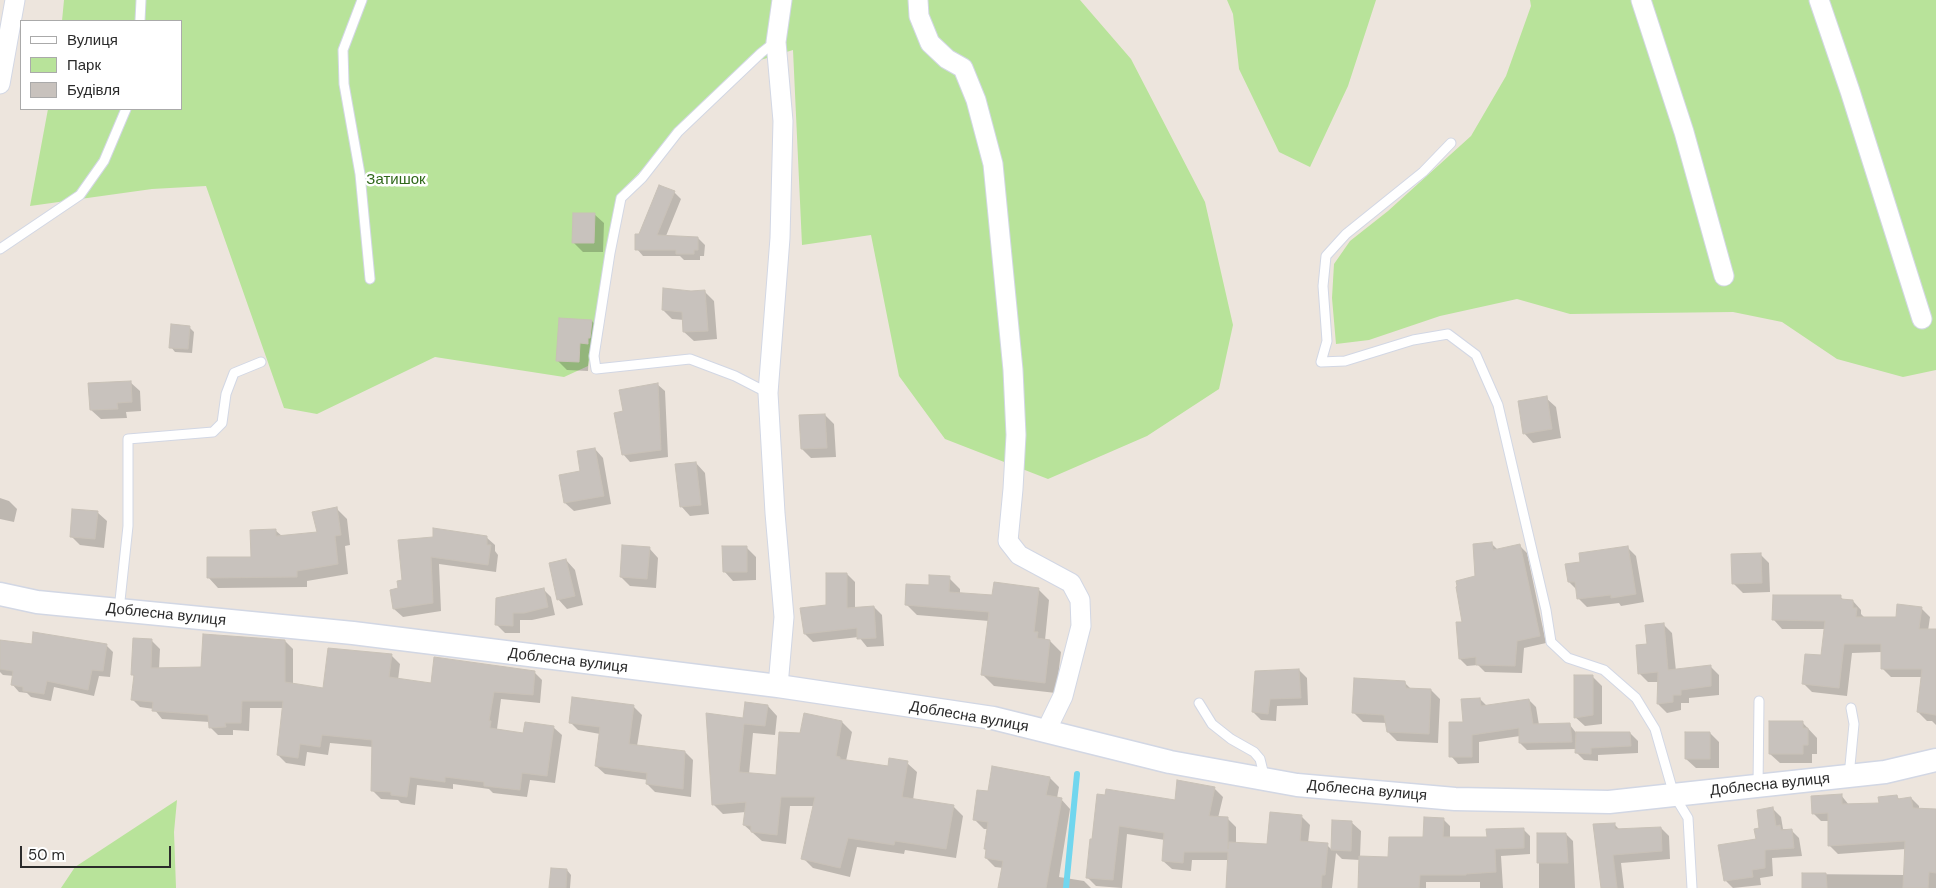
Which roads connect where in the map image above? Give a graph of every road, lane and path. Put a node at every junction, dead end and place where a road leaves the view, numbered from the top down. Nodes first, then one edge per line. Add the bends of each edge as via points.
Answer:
1 (15, 0) edge
2 (141, 0) edge
3 (362, 0) edge
4 (782, 0) edge
5 (918, 0) edge
6 (1641, 0) edge
7 (1819, 0) edge
8 (140, 20) edge
9 (776, 42) junction
10 (0, 84) edge
11 (126, 110) edge
12 (1451, 143) dead end
13 (0, 250) edge
14 (1724, 276) dead end
15 (370, 279) dead end
16 (1922, 320) dead end
17 (261, 362) dead end
18 (768, 393) junction
19 (0, 594) edge
20 (119, 610) junction
21 (778, 686) junction
22 (1759, 701) dead end
23 (1198, 703) dead end
24 (1852, 708) dead end
25 (1046, 731) junction
26 (1936, 760) edge
27 (1849, 776) junction
28 (1265, 779) junction
29 (1758, 786) junction
30 (1674, 795) junction
31 (1692, 888) edge

1 - 10 street
2 - 8 lane
3 - 15 lane via 343,50 344,84 360,174
4 - 9 street
5 - 25 street via 919,16 930,43 963,68 976,100 993,164 1013,370 1016,435 1008,541 1019,555 1071,583 1080,600 1079,635 1063,696
6 - 14 street via 1684,132
7 - 16 street
9 - 18 street via 783,121 780,238
9 - 18 lane via 678,132 622,198 594,356 596,369 690,359
11 - 13 lane via 104,161 80,195
12 - 30 lane via 1423,172 1346,234 1326,256 1323,286 1327,341 1321,362 1345,361 1413,340 1448,334 1476,355 1498,405 1551,642 1568,658 1604,670 1636,698 1655,729
17 - 20 lane via 234,373 226,394 222,423 213,432 128,439 128,526
18 - 21 street via 784,617
19 - 20 street, Доблесна вулиця via 37,602
20 - 21 street, Доблесна вулиця via 353,633
21 - 25 street, Доблесна вулиця via 993,718
22 - 29 lane
23 - 28 lane via 1212,724 1254,752 1260,759
24 - 27 lane via 1854,724
25 - 28 street, Доблесна вулиця via 1170,762
26 - 27 street, Доблесна вулиця via 1885,772
27 - 29 street, Доблесна вулиця
28 - 30 street, Доблесна вулиця via 1297,785 1455,799 1609,802
29 - 30 street, Доблесна вулиця
30 - 31 lane via 1688,818

